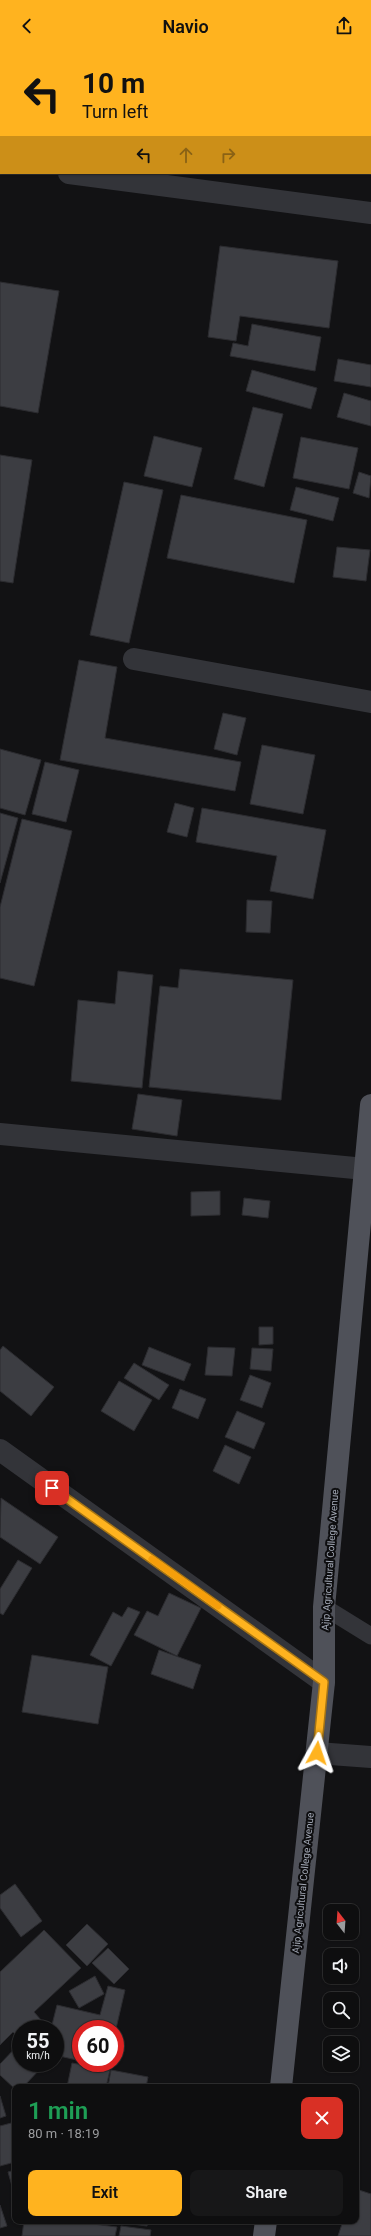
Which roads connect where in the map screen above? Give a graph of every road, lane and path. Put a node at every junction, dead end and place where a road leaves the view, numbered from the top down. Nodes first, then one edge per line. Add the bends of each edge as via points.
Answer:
1 (76, 174) edge
2 (371, 213) edge
3 (134, 659) dead end
4 (371, 702) edge
5 (371, 1105) edge
6 (0, 1134) edge
7 (365, 1169) junction
8 (0, 1450) edge
9 (324, 1607) junction
10 (371, 1636) edge
11 (324, 1682) junction
12 (317, 1753) junction
13 (371, 1757) edge
14 (281, 2084) edge
15 (266, 2224) edge
16 (264, 2236) edge

1 - 2 street
3 - 4 street
5 - 7 main road, Ajip Agricultural College Avenue
6 - 7 street
7 - 9 main road, Ajip Agricultural College Avenue
8 - 11 street
9 - 10 lane
9 - 11 main road, Ajip Agricultural College Avenue
11 - 12 main road, Ajip Agricultural College Avenue
12 - 13 street
12 - 14 main road, Ajip Agricultural College Avenue
15 - 16 main road

